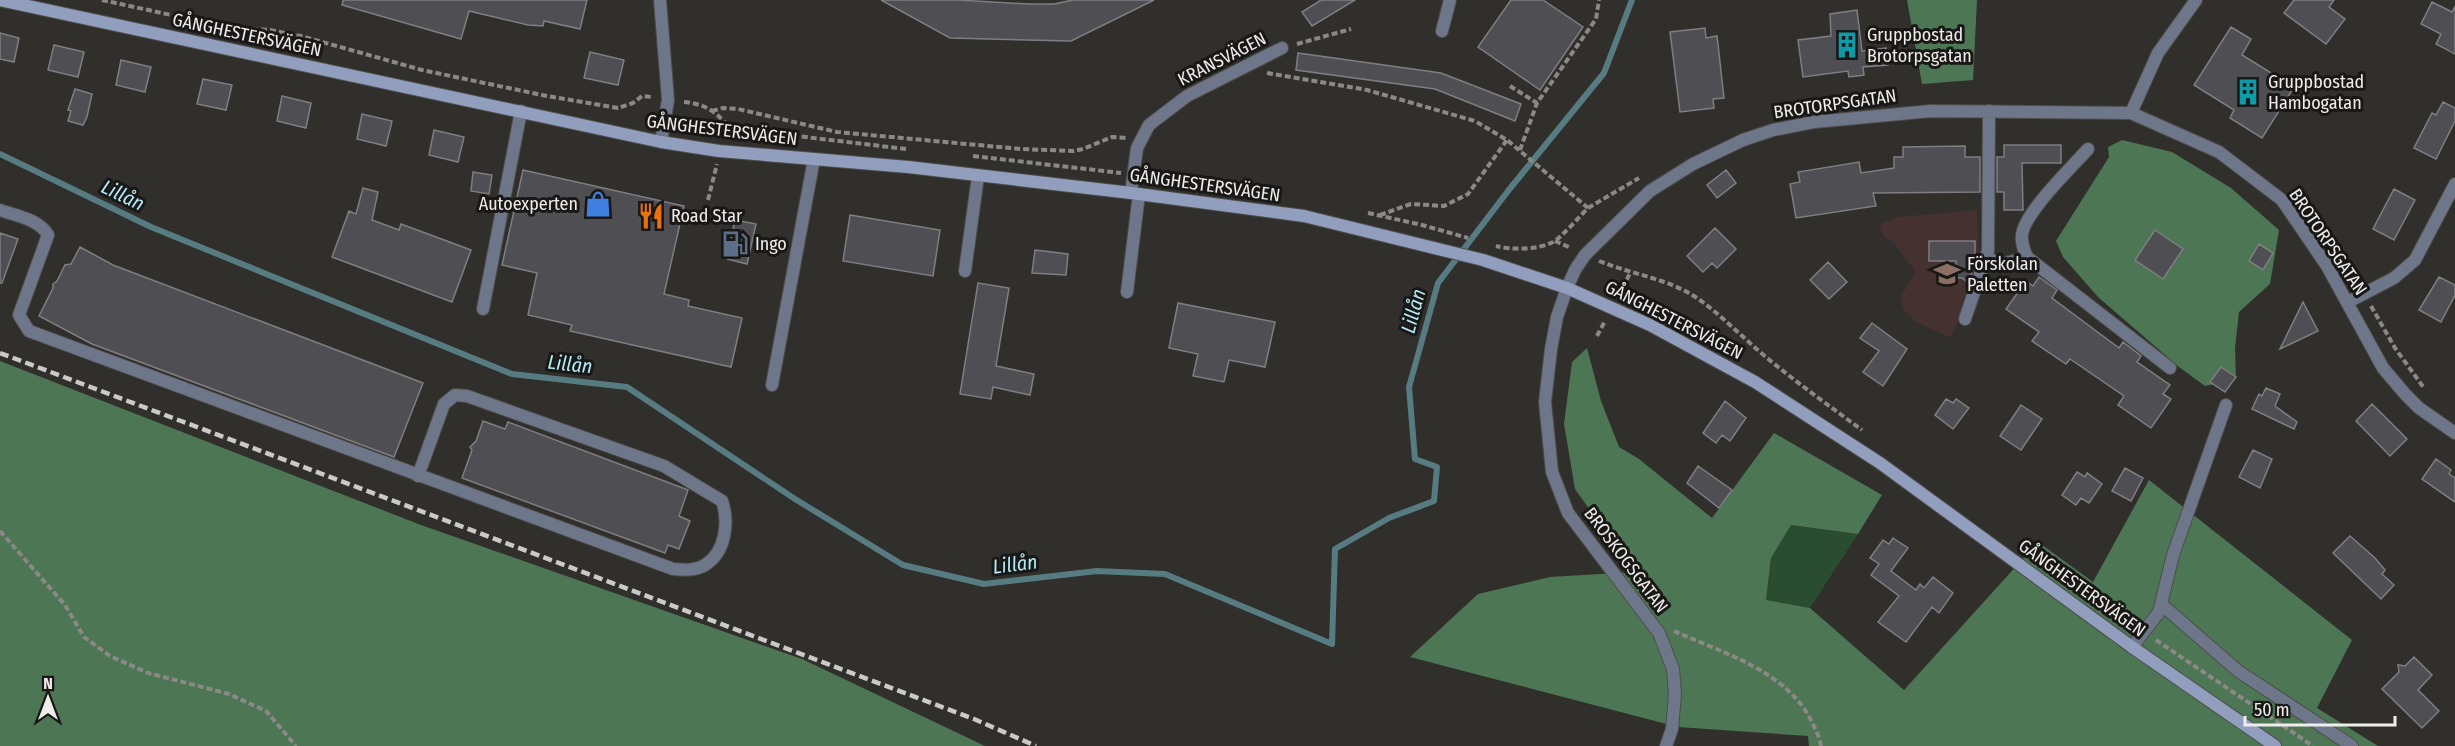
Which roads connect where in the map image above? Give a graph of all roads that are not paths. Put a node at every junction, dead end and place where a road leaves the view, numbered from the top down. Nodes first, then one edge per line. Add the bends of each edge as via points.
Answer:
1 (0, 0) edge
2 (660, 0) edge
3 (1450, 0) edge
4 (2196, 0) edge
5 (1442, 31) dead end
6 (1282, 48) road end
7 (522, 111) junction
8 (1989, 111) junction
9 (2131, 113) junction
10 (662, 142) junction
11 (2088, 149) dead end
12 (814, 159) junction
13 (978, 176) junction
14 (2455, 184) edge
15 (1135, 193) junction
16 (0, 210) edge
17 (2028, 257) junction
18 (1986, 258) junction
19 (965, 270) dead end
20 (1568, 288) junction
21 (1127, 292) dead end
22 (2348, 302) junction
23 (483, 309) dead end
24 (1965, 319) dead end
25 (2170, 368) dead end
26 (772, 385) dead end
27 (2226, 405) dead end
28 (2455, 433) edge
29 (418, 476) junction
30 (2161, 604) junction
31 (2132, 647) junction
32 (1666, 746) edge
33 (2275, 746) edge
34 (2352, 746) edge

1 - 7 street, GÅNGHESTERSVÄGEN
2 - 10 street via 668,100
3 - 5 street
4 - 9 street via 2158,53
6 - 15 street, KRANSVÄGEN via 1187,96 1149,125 1137,148
7 - 10 street, GÅNGHESTERSVÄGEN
7 - 23 street
8 - 9 street, BROTORPSGATAN
8 - 18 street
8 - 20 street, BROTORPSGATAN via 1931,111 1814,122 1743,140 1650,191 1585,255
9 - 22 street, BROTORPSGATAN via 2219,152 2282,200
10 - 12 street, GÅNGHESTERSVÄGEN
11 - 17 street via 2031,213 2021,233
12 - 13 street, GÅNGHESTERSVÄGEN
12 - 26 street
13 - 15 street, GÅNGHESTERSVÄGEN
13 - 19 street
14 - 22 street via 2415,261 2394,278
15 - 20 street, GÅNGHESTERSVÄGEN via 1304,216 1483,261
15 - 21 street, KRANSVÄGEN
16 - 29 street via 30,220 48,235 19,315 29,331
17 - 18 street via 2003,264
17 - 25 street
18 - 24 street
20 - 31 street, GÅNGHESTERSVÄGEN via 1650,325 1755,382 1880,463
20 - 32 street, BROSKOGSGATAN via 1557,317 1545,402 1552,472 1568,513 1659,633 1673,669 1675,694 1672,729
22 - 28 street, BROTORPSGATAN via 2383,368 2404,394
27 - 30 street via 2173,555
29 - 29 street via 673,569 690,570 706,564 726,532 722,501 664,466 467,396 455,395 444,404
30 - 31 street
30 - 34 street via 2238,671
31 - 33 street, GÅNGHESTERSVÄGEN

